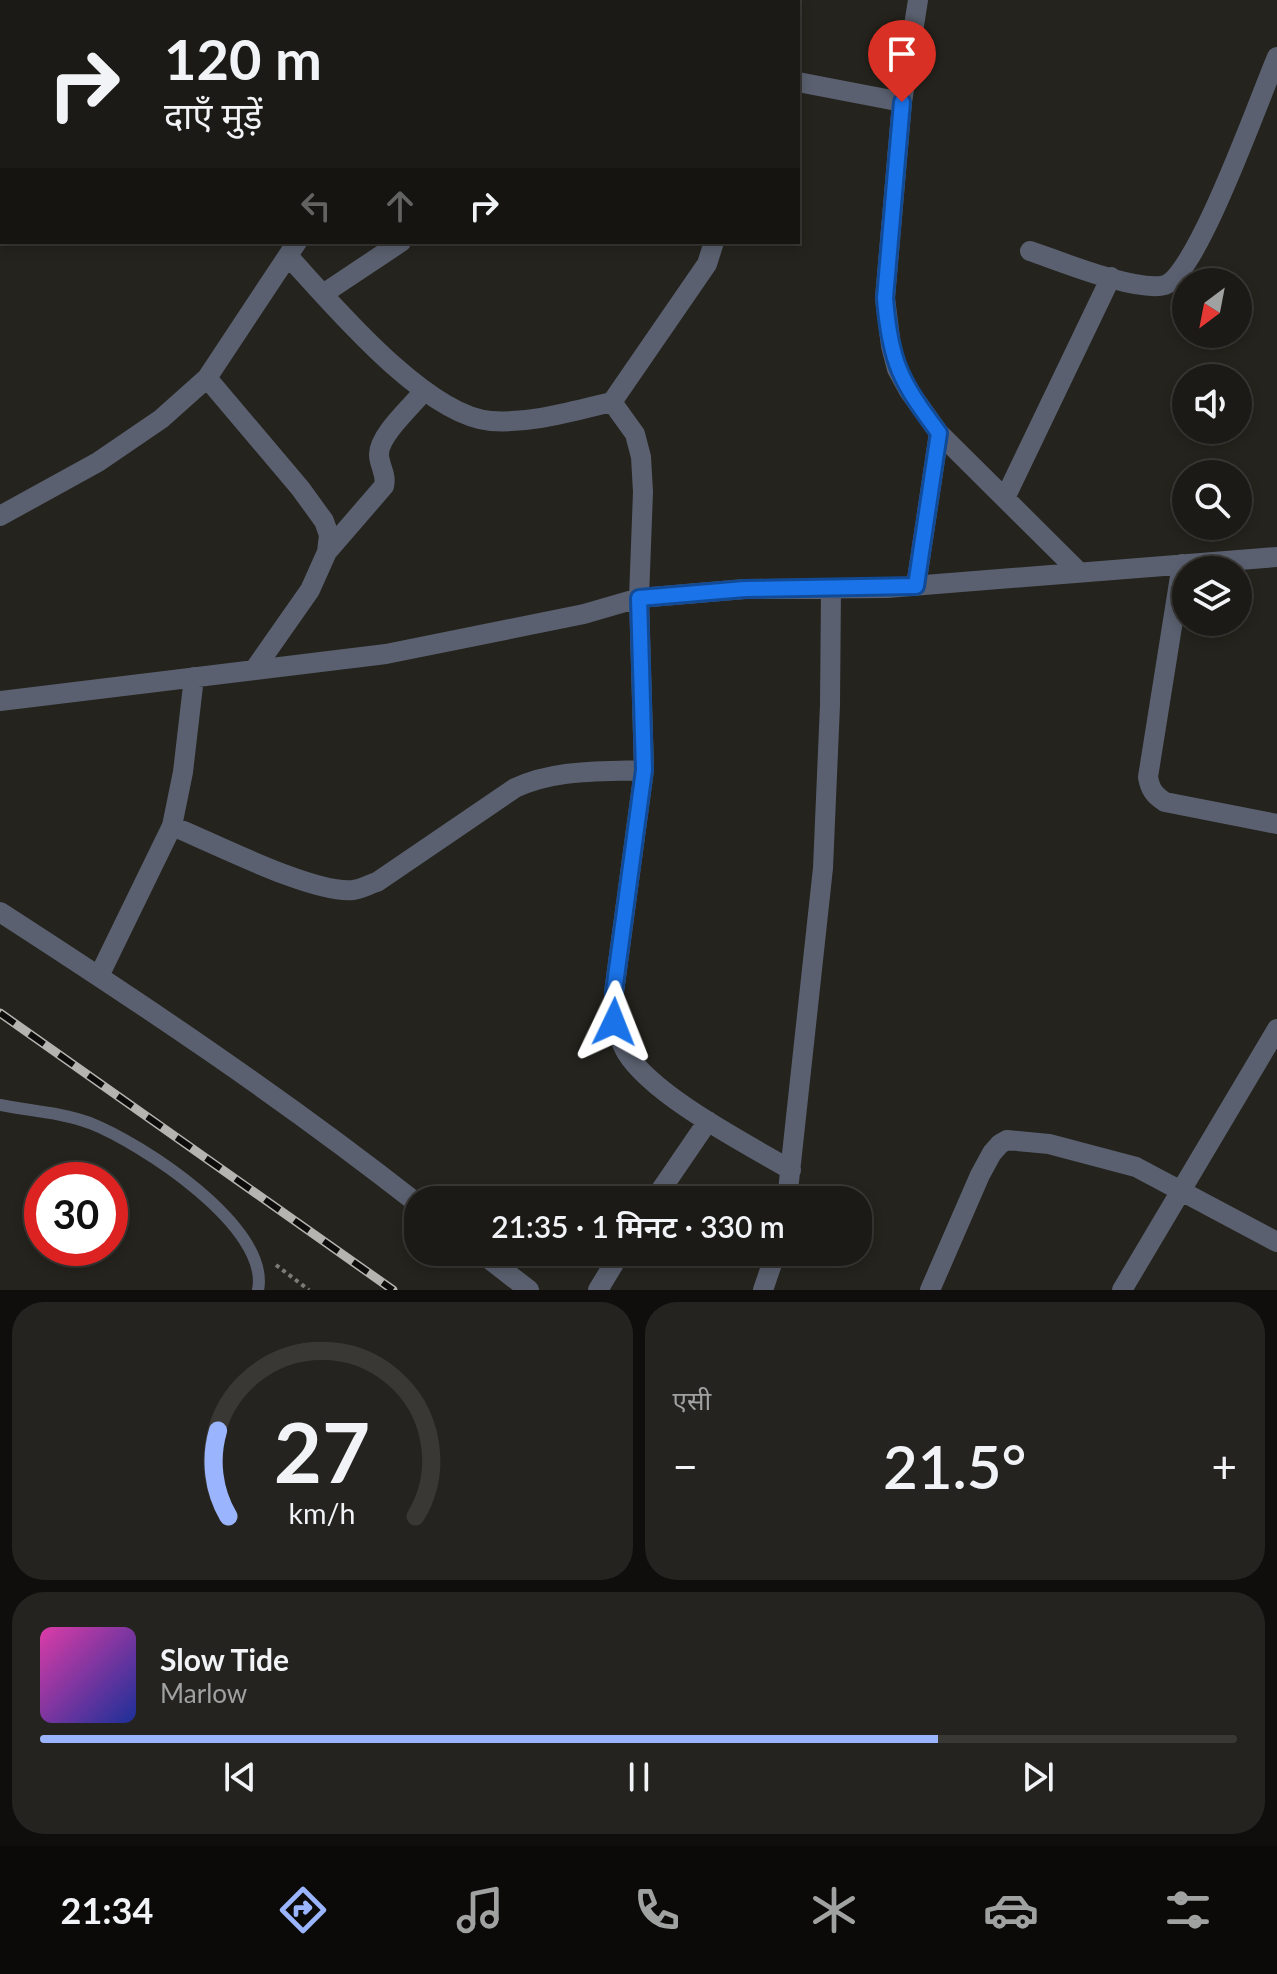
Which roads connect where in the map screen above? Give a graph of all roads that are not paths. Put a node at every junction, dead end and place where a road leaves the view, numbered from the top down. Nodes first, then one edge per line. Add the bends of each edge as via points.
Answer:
1 (918, 0) edge
2 (1277, 57) edge
3 (800, 82) edge
4 (902, 102) junction
5 (398, 244) edge
6 (713, 244) edge
7 (293, 250) edge
8 (1030, 251) dead end
9 (1111, 277) junction
10 (323, 294) junction
11 (207, 378) junction
12 (424, 391) junction
13 (612, 402) junction
14 (939, 433) junction
15 (1005, 498) junction
16 (0, 516) edge
17 (327, 552) junction
18 (1277, 557) edge
19 (1252, 559) edge
20 (1172, 565) edge
21 (1080, 573) junction
22 (916, 586) junction
23 (831, 588) junction
24 (639, 598) junction
25 (1172, 627) edge
26 (254, 670) junction
27 (194, 677) junction
28 (0, 701) edge
29 (644, 770) junction
30 (1277, 824) edge
31 (172, 826) junction
32 (0, 912) edge
33 (99, 976) junction
34 (1277, 1029) edge
35 (0, 1105) edge
36 (708, 1121) junction
37 (791, 1170) junction
38 (664, 1186) edge
39 (789, 1186) edge
40 (1182, 1190) junction
41 (404, 1193) edge
42 (1277, 1242) edge
43 (498, 1266) edge
44 (613, 1266) edge
45 (771, 1266) edge
46 (258, 1290) edge
47 (529, 1290) edge
48 (598, 1290) edge
49 (763, 1290) edge
50 (930, 1290) edge
51 (1122, 1290) edge

1 - 4 street
2 - 9 street via 1204,232 1179,275 1156,286
3 - 4 street
4 - 14 street via 887,322 897,369
5 - 10 street
6 - 13 street via 707,264
7 - 10 street
7 - 11 street
8 - 9 street
9 - 15 street
10 - 12 street
11 - 16 street via 161,419 98,462
11 - 17 street via 324,521
12 - 13 street via 451,409 489,421 519,422
12 - 17 street via 383,439 379,455 384,486
13 - 24 street via 635,434 641,457
14 - 15 street
14 - 22 street
15 - 21 street
17 - 26 street via 304,600
18 - 19 street
20 - 21 street
21 - 22 street
22 - 23 street
23 - 24 street
23 - 37 street via 823,868
24 - 26 street via 386,654
24 - 29 street
25 - 30 street via 1150,787 1165,802
26 - 27 street
27 - 28 street
27 - 31 street
29 - 31 street via 558,773 536,779 377,882 355,890 305,881
29 - 36 street via 614,1022 626,1052 648,1077
31 - 33 street
32 - 33 street
33 - 41 street via 273,1093
34 - 40 street
35 - 46 lane via 65,1115 116,1136 187,1182 240,1231 260,1268
36 - 37 street
36 - 38 street
37 - 39 street
40 - 42 street
40 - 50 street via 1114,1160 1007,1140 980,1175
40 - 51 street
43 - 47 street
44 - 48 street
45 - 49 street

